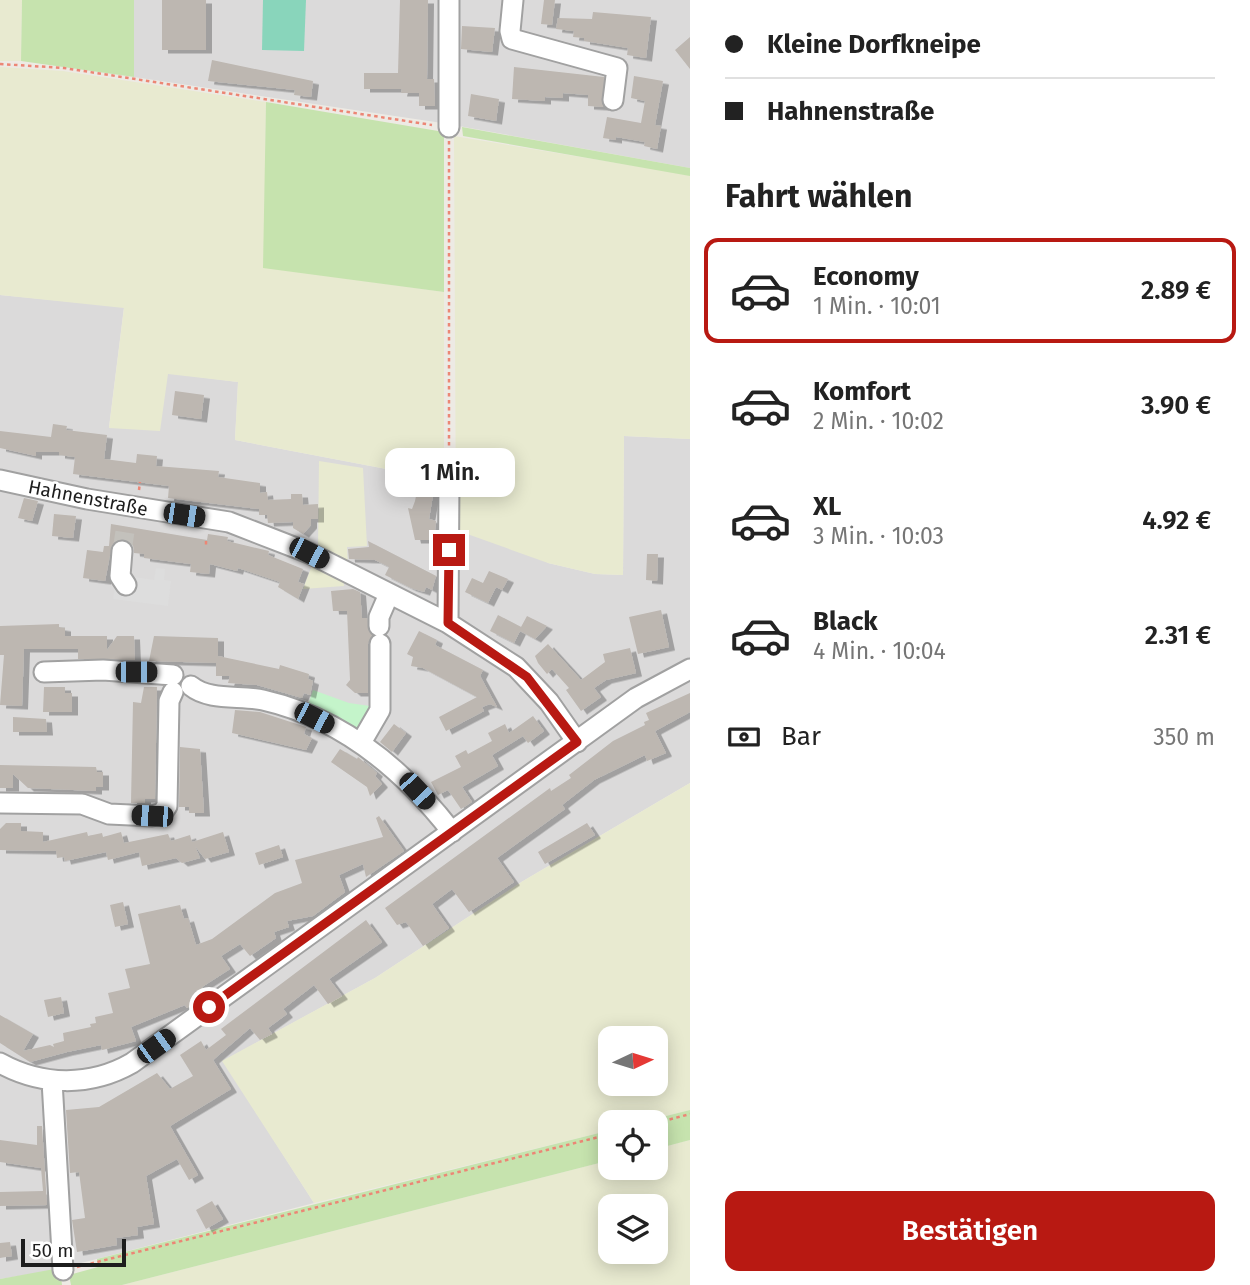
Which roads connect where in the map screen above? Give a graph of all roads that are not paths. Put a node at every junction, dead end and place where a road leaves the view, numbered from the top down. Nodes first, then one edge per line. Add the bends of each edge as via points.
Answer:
1 (449, 0) edge
2 (513, 0) edge
3 (613, 100) dead end
4 (449, 127) road end
5 (0, 480) edge
6 (449, 481) road end
7 (122, 551) tunnel mouth
8 (126, 585) dead end
9 (389, 594) junction
10 (448, 623) junction
11 (690, 669) edge
12 (44, 672) dead end
13 (179, 684) junction
14 (362, 741) junction
15 (577, 742) junction
16 (0, 803) edge
17 (452, 832) junction
18 (0, 1063) edge
19 (52, 1081) junction
20 (63, 1270) road end

1 - 4 street
2 - 3 street via 512,39 617,68
5 - 9 street, Hahnenstraße via 127,516 229,522 309,553
6 - 10 street
7 - 8 street via 120,576
9 - 10 street, Hahnenstraße
9 - 14 street via 379,617 380,710
10 - 15 street, Hahnenstraße via 527,677
11 - 15 street via 636,698
12 - 13 street via 103,670
13 - 14 street via 203,694 263,700
13 - 16 street via 169,701 167,806 162,813 109,814 82,804
14 - 17 street via 417,791
15 - 17 street
17 - 19 street via 132,1063 98,1078
18 - 19 street
19 - 20 street

